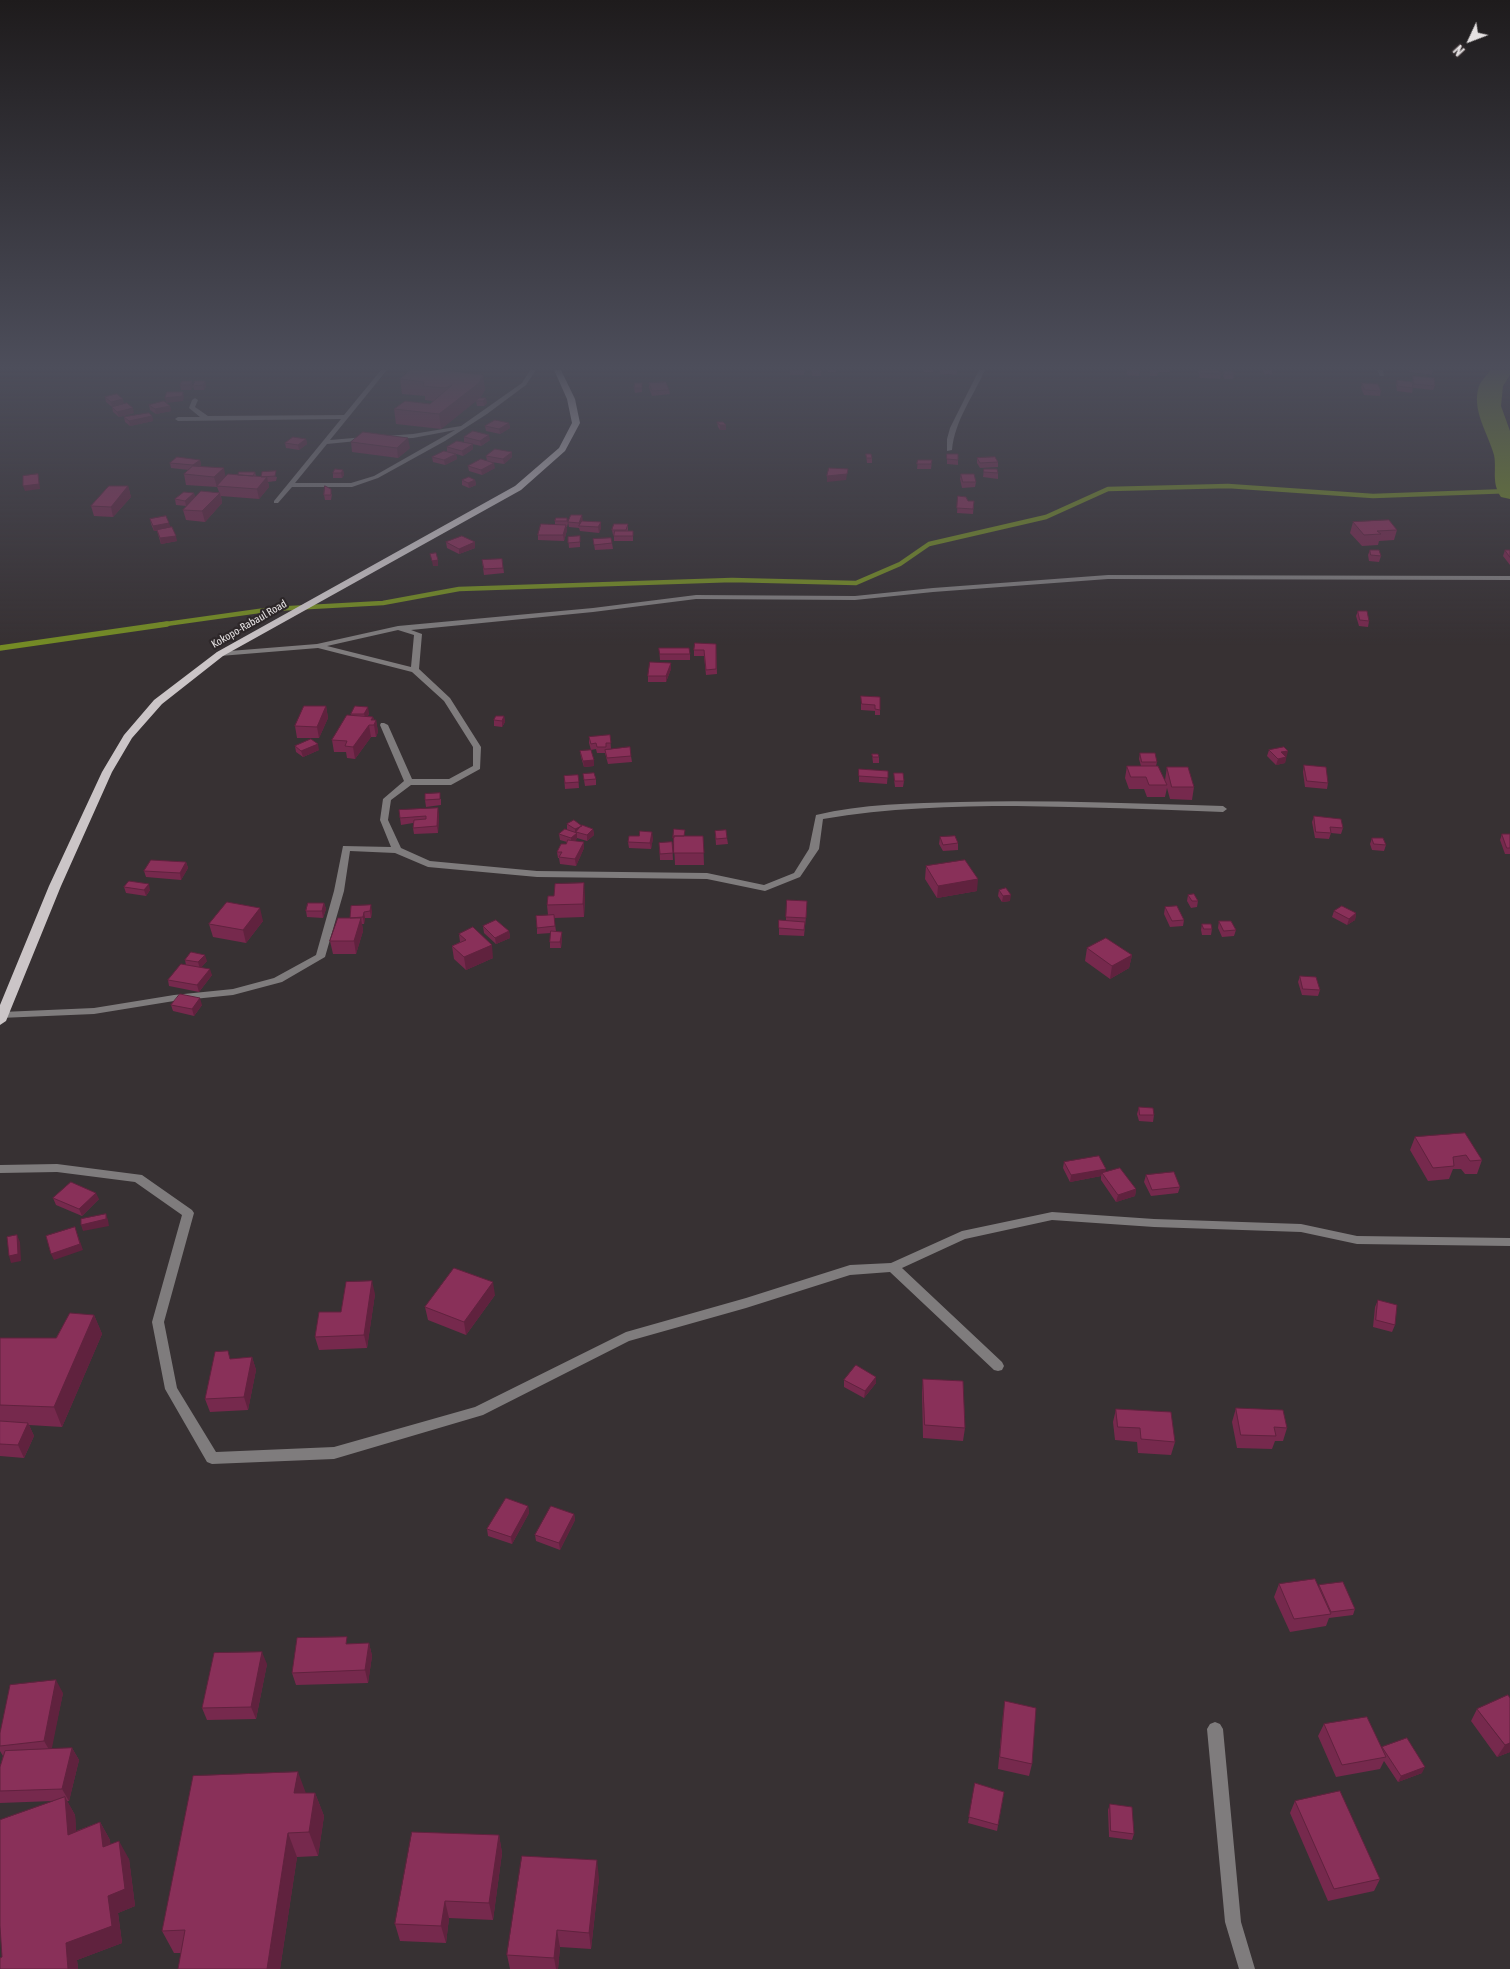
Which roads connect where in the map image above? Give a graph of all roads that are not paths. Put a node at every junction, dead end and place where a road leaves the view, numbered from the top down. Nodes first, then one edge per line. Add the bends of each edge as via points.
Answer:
1 (310, 462) edge
2 (405, 462) edge
3 (547, 462) edge
4 (291, 485) junction
5 (276, 502) dead end
6 (1510, 578) edge
7 (398, 628) junction
8 (318, 646) junction
9 (220, 654) junction
10 (415, 670) junction
11 (384, 726) dead end
12 (409, 782) junction
13 (1224, 809) dead end
14 (397, 850) junction
15 (1, 1018) edge
16 (0, 1169) edge
17 (1510, 1242) edge
18 (893, 1268) junction
19 (998, 1366) dead end
20 (1215, 1729) dead end
21 (1247, 1969) edge

1 - 4 street
2 - 4 street via 352,485
3 - 9 main road, Kokopo-Rabaul Road via 518,488
4 - 5 street
6 - 7 street via 1108,577 855,598 696,597
7 - 8 street
7 - 10 street via 418,634
8 - 9 street
8 - 10 street
9 - 15 main road, Kokopo-Rabaul Road via 158,702 128,737 107,772 55,886
10 - 12 street via 447,700 477,748 477,767 451,782
11 - 12 street
12 - 14 street via 387,799 384,820
13 - 14 street via 1042,803 920,806 841,813 819,817 814,850 797,875 765,888 708,876 538,874 428,864
14 - 15 street via 346,848 339,891 320,957 278,980 233,992 94,1011
16 - 18 street via 57,1168 138,1178 188,1213 158,1322 171,1389 212,1458 334,1453 478,1411 626,1337 746,1304 850,1270
17 - 18 street via 1357,1240 1301,1228 1052,1216 962,1235
18 - 19 street
20 - 21 street via 1233,1922

